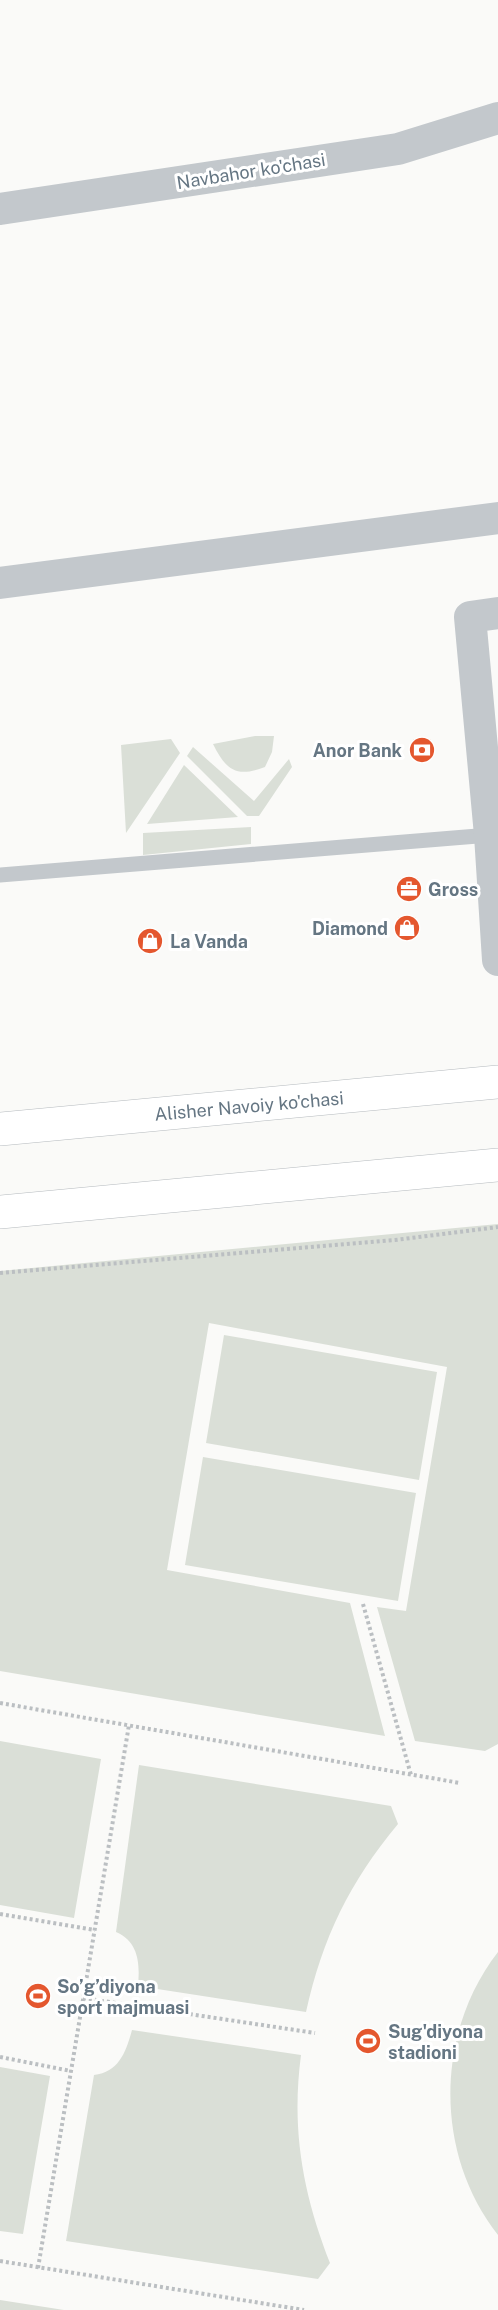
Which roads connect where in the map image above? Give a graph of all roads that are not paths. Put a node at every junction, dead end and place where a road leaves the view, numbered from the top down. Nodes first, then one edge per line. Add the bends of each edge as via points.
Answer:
1 (498, 118) edge
2 (0, 209) edge
3 (498, 519) edge
4 (0, 583) edge
5 (498, 613) edge
6 (490, 835) junction
7 (0, 875) edge
8 (498, 960) edge
9 (498, 1082) edge
10 (0, 1129) edge
11 (498, 1165) edge
12 (0, 1212) edge

1 - 2 street, Navbahor ko'chasi via 398,148
3 - 4 street
5 - 6 street via 470,616
6 - 7 lane
6 - 8 street
9 - 10 main road, Alisher Navoiy ko'chasi
11 - 12 main road

